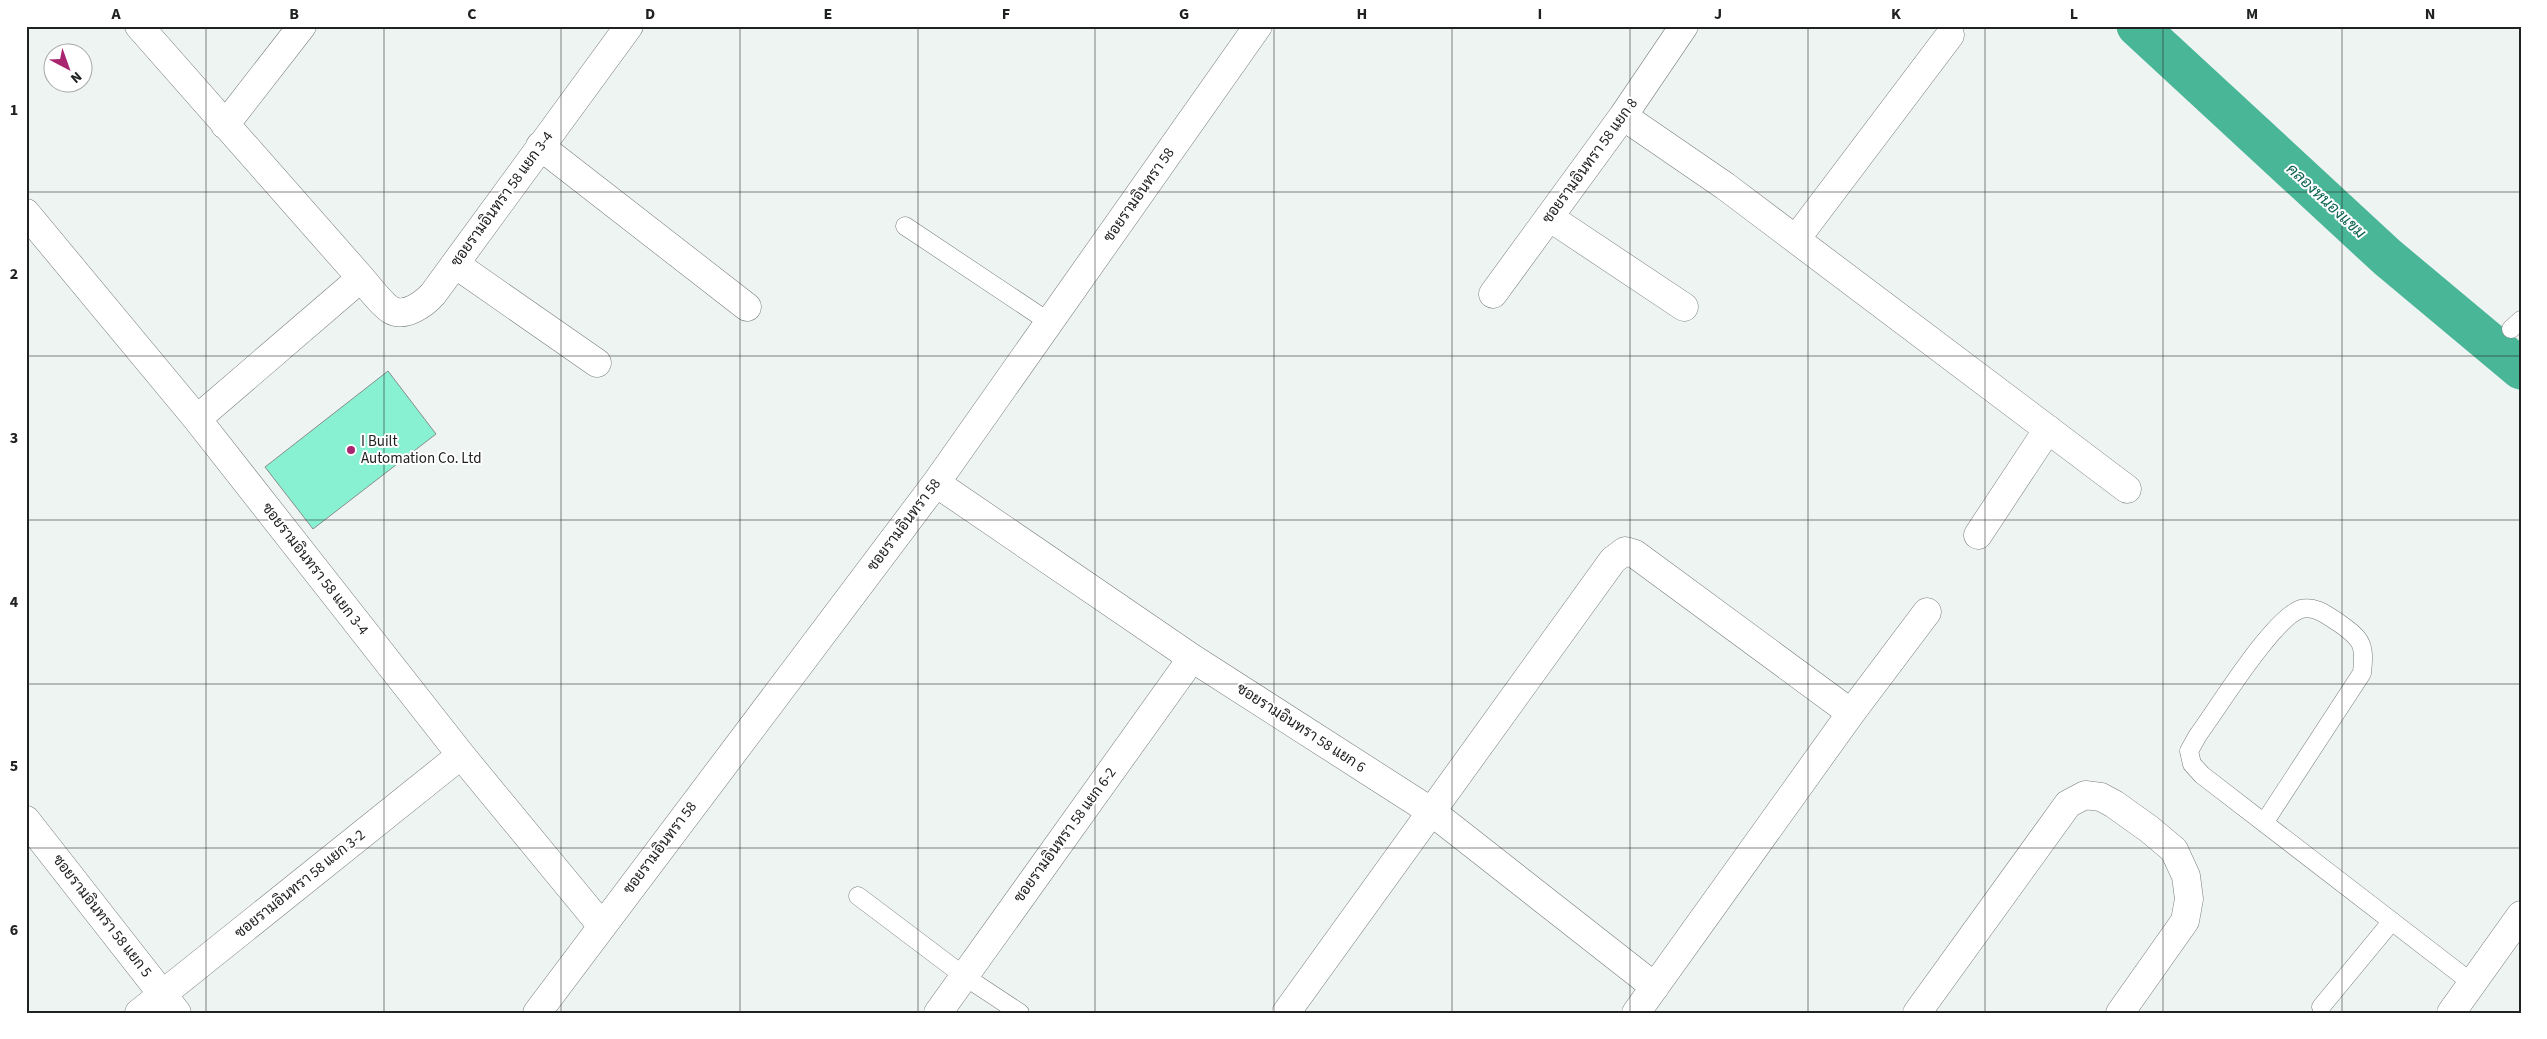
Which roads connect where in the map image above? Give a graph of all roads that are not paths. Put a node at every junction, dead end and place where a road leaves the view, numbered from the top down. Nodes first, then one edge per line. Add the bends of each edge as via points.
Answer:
1 (139, 26) edge
2 (302, 26) edge
3 (629, 26) edge
4 (1258, 26) edge
5 (1684, 26) edge
6 (1950, 35) dead end
7 (1623, 116) junction
8 (225, 125) junction
9 (540, 146) junction
10 (26, 213) edge
11 (1549, 216) junction
12 (905, 226) dead end
13 (1796, 239) junction
14 (455, 264) junction
15 (361, 278) junction
16 (1492, 294) dead end
17 (747, 307) dead end
18 (1684, 307) dead end
19 (1048, 322) junction
20 (597, 363) dead end
21 (197, 419) junction
22 (2048, 429) junction
23 (936, 483) junction
24 (2127, 489) dead end
25 (1978, 535) dead end
26 (1927, 612) dead end
27 (1192, 658) junction
28 (1850, 713) junction
29 (462, 755) junction
30 (1432, 812) junction
31 (26, 820) edge
32 (2264, 823) junction
33 (858, 896) dead end
34 (2521, 915) edge
35 (2392, 920) junction
36 (602, 926) junction
37 (964, 976) junction
38 (2472, 982) junction
39 (1655, 987) junction
40 (170, 1004) edge
41 (2321, 1007) dead end
42 (139, 1013) edge
43 (537, 1013) edge
44 (938, 1013) edge
45 (1020, 1013) edge
46 (1286, 1013) edge
47 (1636, 1013) edge
48 (1917, 1013) edge
49 (2120, 1013) edge
50 (2451, 1013) edge

1 - 8 street, ซอยรามอินทรา 58 แยก 3-4
2 - 8 street
3 - 9 street, ซอยรามอินทรา 58 แยก 3-4
4 - 19 street, ซอยรามอินทรา 58
5 - 7 street, ซอยรามอินทรา 58 แยก 8
6 - 13 street
7 - 11 street, ซอยรามอินทรา 58 แยก 8
7 - 13 street
8 - 15 street, ซอยรามอินทรา 58 แยก 3-4
9 - 14 street, ซอยรามอินทรา 58 แยก 3-4
9 - 17 street
10 - 21 street, ซอยรามอินทรา 58 แยก 3-4
11 - 16 street, ซอยรามอินทรา 58 แยก 8
11 - 18 street
12 - 19 lane
13 - 22 street
14 - 15 street, ซอยรามอินทรา 58 แยก 3-4 via 425,303 404,312 391,311
14 - 20 street
15 - 21 street
19 - 23 street, ซอยรามอินทรา 58
21 - 29 street, ซอยรามอินทรา 58 แยก 3-4
22 - 24 street
22 - 25 street
23 - 27 street, ซอยรามอินทรา 58 แยก 6
23 - 36 street, ซอยรามอินทรา 58
26 - 28 street
27 - 30 street, ซอยรามอินทรา 58 แยก 6
27 - 37 street, ซอยรามอินทรา 58 แยก 6-2
28 - 30 street via 1635,554 1625,551 1613,560
28 - 39 street
29 - 36 street, ซอยรามอินทรา 58 แยก 3-4
29 - 40 street, ซอยรามอินทรา 58 แยก 3-2
30 - 39 street, ซอยรามอินทรา 58 แยก 6
30 - 46 street
31 - 40 street, ซอยรามอินทรา 58 แยก 5
32 - 32 lane via 2202,775 2192,764 2189,751 2286,617 2303,609 2322,611 2353,633 2364,650 2362,673
32 - 35 lane
33 - 37 lane
34 - 38 street
35 - 38 lane
35 - 41 lane
36 - 43 street, ซอยรามอินทรา 58
37 - 44 street, ซอยรามอินทรา 58 แยก 6-2
37 - 45 lane
38 - 50 street
39 - 47 street
40 - 42 street, ซอยรามอินทรา 58 แยก 3-2
48 - 49 street via 2068,804 2085,794 2101,797 2174,850 2186,876 2190,899 2186,921

